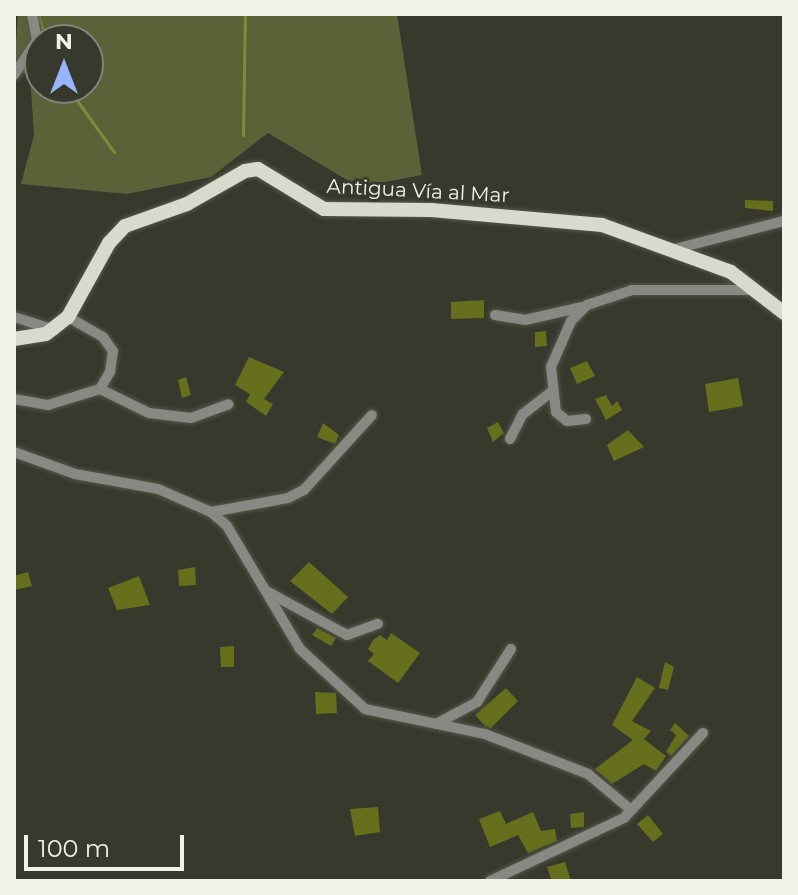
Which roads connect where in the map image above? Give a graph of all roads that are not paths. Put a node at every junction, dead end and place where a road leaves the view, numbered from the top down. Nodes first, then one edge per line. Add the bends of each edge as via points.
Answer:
1 (32, 14) edge
2 (14, 75) edge
3 (784, 221) edge
4 (665, 251) junction
5 (760, 290) junction
6 (587, 305) junction
7 (784, 313) edge
8 (495, 315) dead end
9 (14, 317) edge
10 (68, 317) junction
11 (55, 330) junction
12 (14, 339) edge
13 (100, 389) junction
14 (552, 391) junction
15 (14, 399) edge
16 (229, 404) dead end
17 (372, 415) dead end
18 (586, 419) dead end
19 (510, 439) dead end
20 (14, 452) edge
21 (211, 512) junction
22 (266, 591) junction
23 (378, 624) dead end
24 (511, 649) dead end
25 (436, 724) junction
26 (703, 733) dead end
27 (631, 810) junction
28 (490, 881) edge

1 - 2 street via 37,40
3 - 4 street
4 - 5 main road, Antigua Vía al Mar via 731,272
4 - 10 main road, Antigua Vía al Mar via 613,229 574,220 324,209 258,169 187,204 125,226 109,243
5 - 6 street via 632,290
5 - 7 main road, Antigua Vía al Mar
6 - 8 street via 525,320
6 - 14 street via 571,321 551,367
9 - 11 street
10 - 11 main road, Antigua Vía al Mar
10 - 13 street via 103,337 113,351
11 - 12 main road
13 - 15 street via 48,405
13 - 16 street via 149,413 191,418
14 - 18 street via 556,412 567,421
14 - 19 street via 523,414
17 - 21 street via 304,490 288,498
20 - 21 street via 75,474 158,489
21 - 22 street via 227,526
22 - 23 street via 347,635
22 - 25 street via 300,649 365,709
24 - 25 street via 477,702
25 - 27 street via 485,734 588,774
26 - 27 street
27 - 28 street

